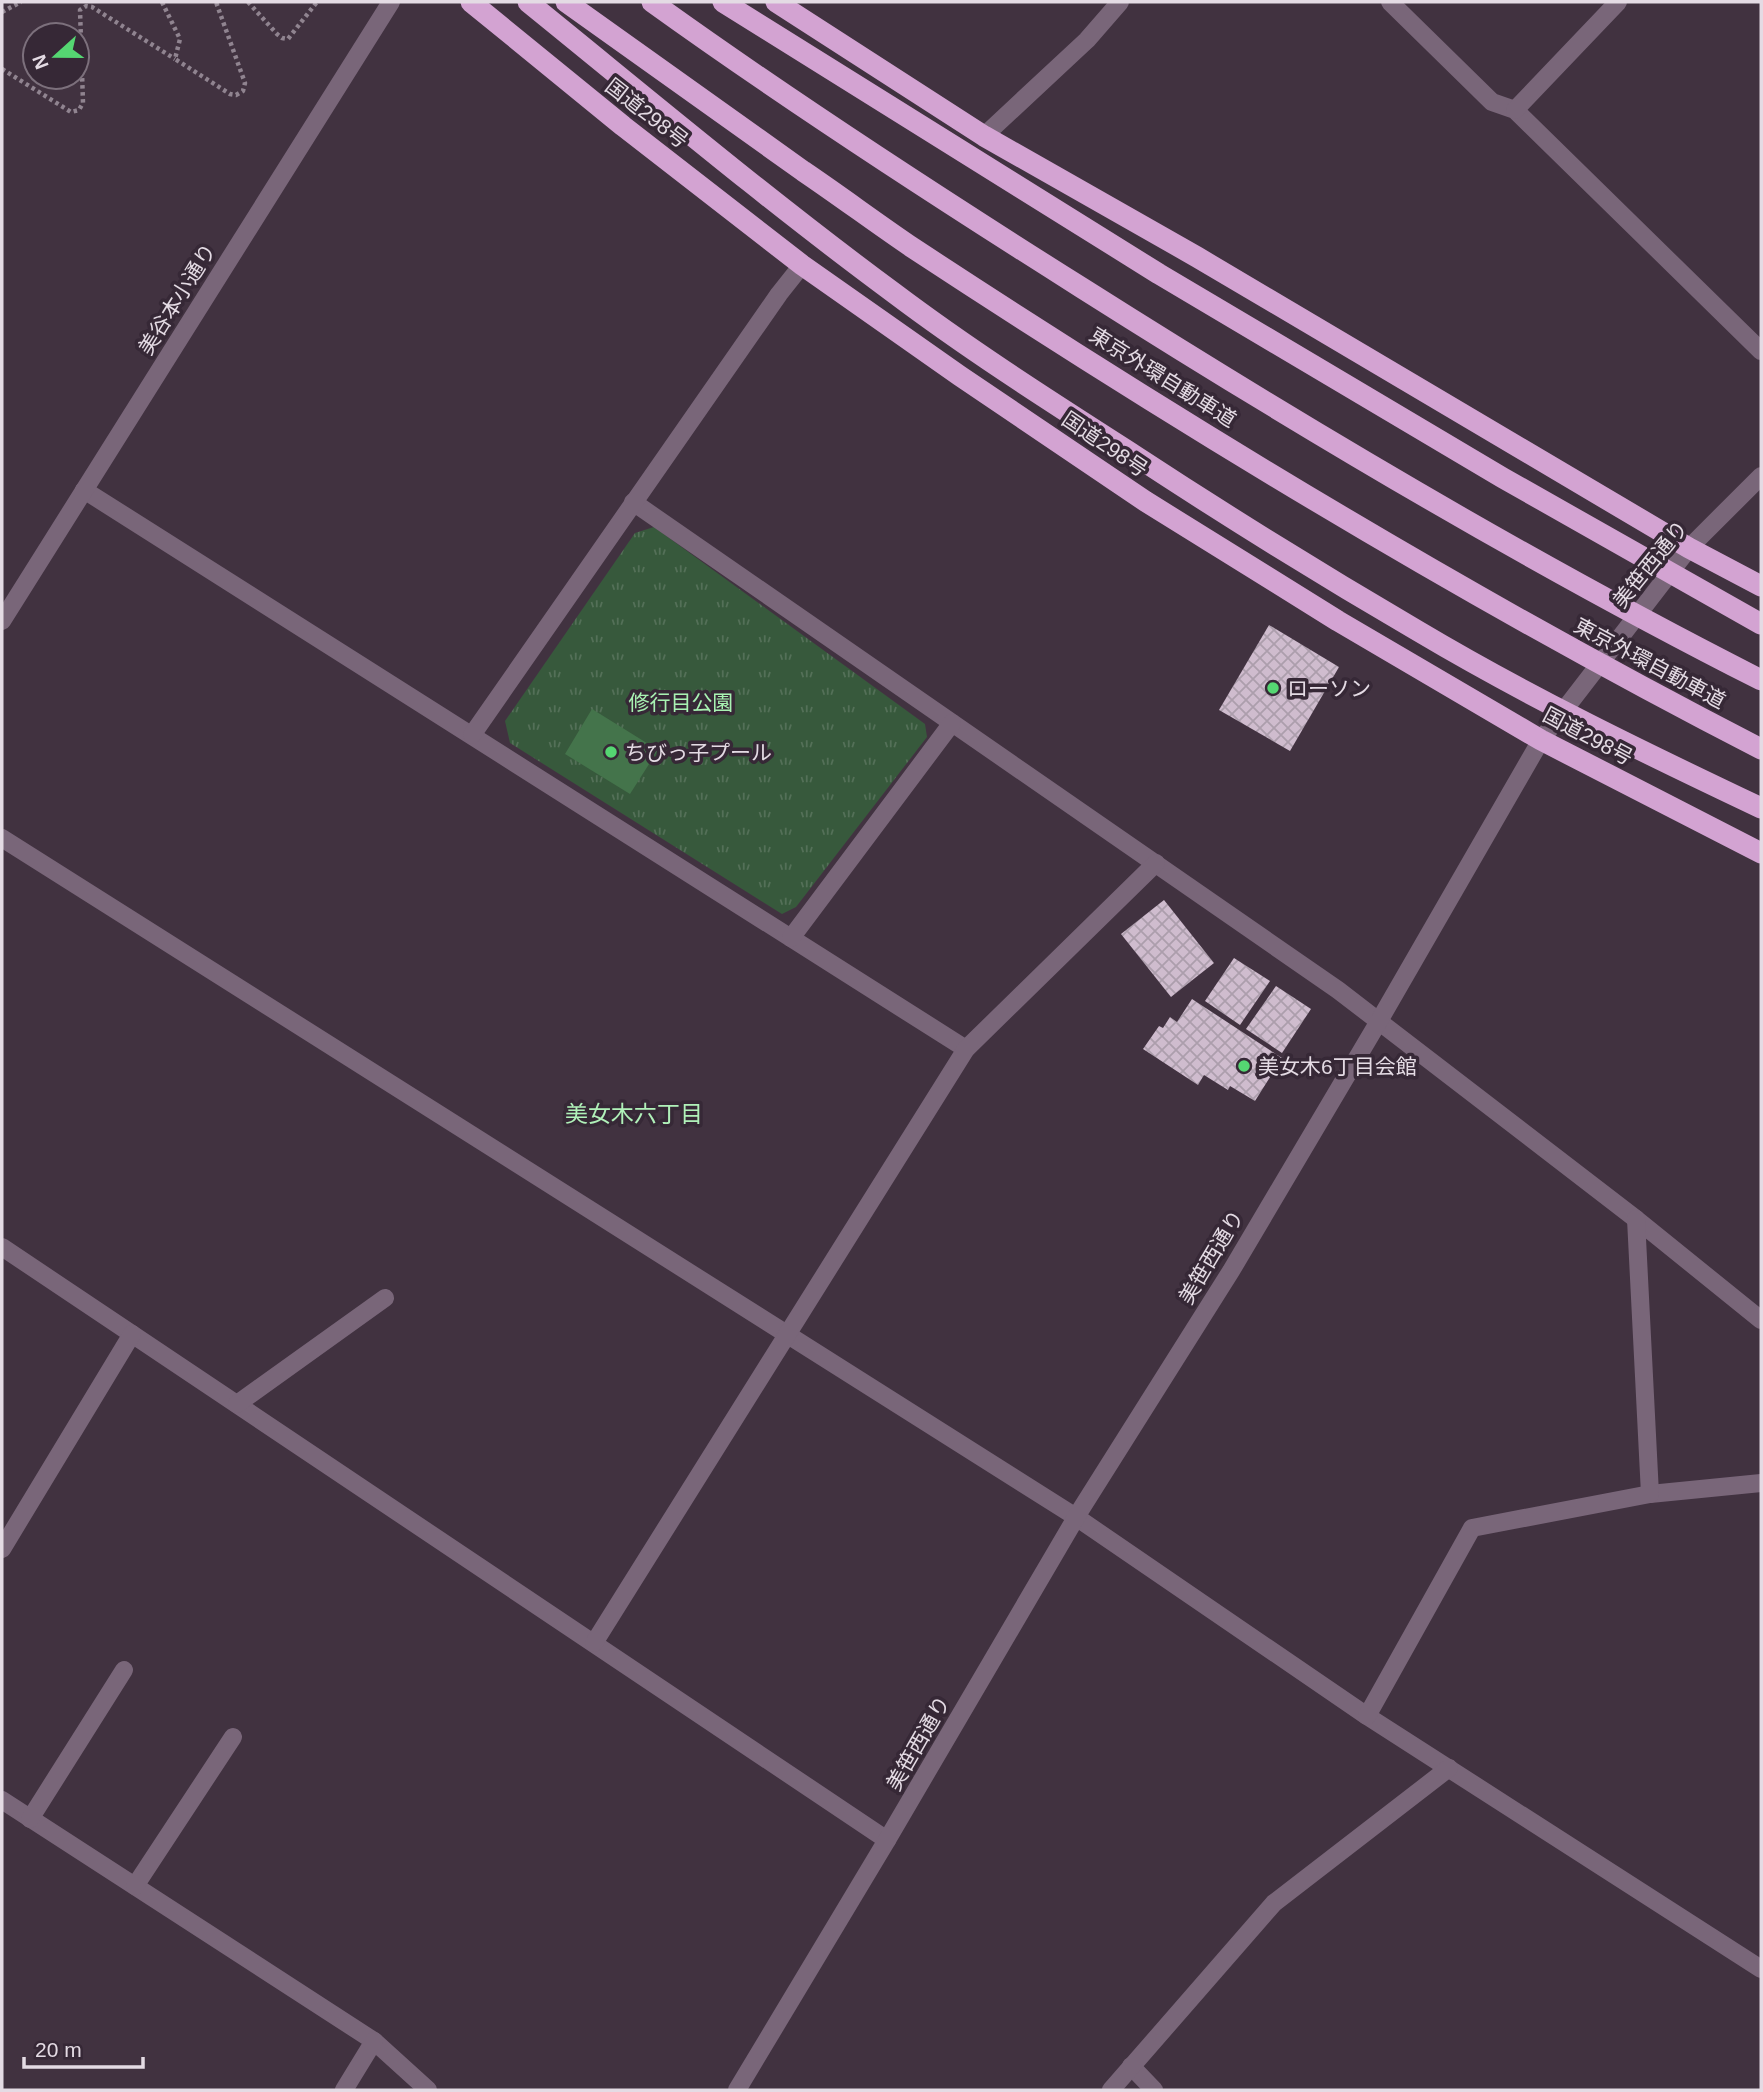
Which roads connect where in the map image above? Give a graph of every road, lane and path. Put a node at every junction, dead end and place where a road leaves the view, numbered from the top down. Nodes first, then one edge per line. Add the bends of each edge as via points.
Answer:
1 (21, 2) edge
2 (162, 2) edge
3 (216, 2) edge
4 (248, 2) edge
5 (317, 2) edge
6 (391, 2) edge
7 (471, 2) edge
8 (528, 2) edge
9 (566, 2) edge
10 (652, 2) edge
11 (723, 2) edge
12 (776, 2) edge
13 (1120, 2) edge
14 (1390, 2) edge
15 (1618, 2) edge
16 (2, 12) edge
17 (175, 59) junction
18 (2, 69) edge
19 (1515, 110) junction
20 (984, 136) junction
21 (802, 265) junction
22 (1761, 351) edge
23 (1761, 479) edge
24 (85, 489) junction
25 (633, 502) junction
26 (1689, 548) junction
27 (1761, 586) edge
28 (2, 621) edge
29 (1761, 624) edge
30 (1761, 680) edge
31 (952, 723) junction
32 (472, 735) junction
33 (1541, 740) junction
34 (1761, 749) edge
35 (1761, 808) edge
36 (2, 838) edge
37 (1761, 853) edge
38 (1156, 863) junction
39 (791, 937) junction
40 (1379, 1021) junction
41 (966, 1049) junction
42 (1636, 1219) junction
43 (2, 1247) edge
44 (385, 1298) dead end
45 (1761, 1320) edge
46 (132, 1334) junction
47 (787, 1334) junction
48 (237, 1404) junction
49 (1761, 1483) edge
50 (1650, 1494) junction
51 (1076, 1517) junction
52 (2, 1549) edge
53 (594, 1643) junction
54 (124, 1670) dead end
55 (1367, 1716) junction
56 (233, 1737) dead end
57 (1448, 1768) junction
58 (2, 1801) edge
59 (30, 1819) junction
60 (887, 1840) junction
61 (135, 1886) junction
62 (1760, 1967) edge
63 (373, 2041) junction
64 (1132, 2066) junction
65 (344, 2090) edge
66 (428, 2090) edge
67 (737, 2090) edge
68 (1111, 2090) edge
69 (1154, 2090) edge

1 - 16 path
2 - 17 path via 180,38
3 - 17 path via 245,83 243,92 230,94
4 - 5 path via 277,34 288,39
6 - 24 street, 美谷本小通り
7 - 21 highway, 国道298号
8 - 35 highway via 801,222 1010,375 1214,508 1420,633 1664,763
9 - 34 highway, 東京外環自動車道 via 911,247 1259,466 1586,657
10 - 30 highway, 東京外環自動車道 via 956,209 1301,426 1481,531
11 - 29 highway via 1171,281
12 - 20 highway
13 - 20 street via 1087,40
14 - 19 street via 1492,102
15 - 19 street
17 - 18 path via 86,6 80,10 83,103 79,110 71,112
19 - 22 street
20 - 26 highway
21 - 25 street
21 - 33 highway, 国道298号 via 1146,501
23 - 26 street, 美笹西通り
24 - 28 street, 美谷本小通り
24 - 32 street
25 - 31 street
25 - 32 street
26 - 27 highway
26 - 33 street, 美笹西通り
31 - 38 street
31 - 39 street
32 - 39 street
33 - 37 highway, 国道298号
33 - 40 street, 美笹西通り
36 - 47 street
38 - 40 street
38 - 41 street
39 - 41 street
40 - 42 street
40 - 51 street, 美笹西通り via 1231,1271
41 - 47 street
42 - 45 street
42 - 50 street
43 - 46 street
44 - 48 street
46 - 48 street
46 - 52 street
47 - 51 street
47 - 53 street
48 - 53 street
49 - 50 street
50 - 55 street via 1472,1528
51 - 55 street
51 - 60 street, 美笹西通り
53 - 60 street
54 - 59 street
55 - 57 street
56 - 61 street
57 - 62 street
57 - 64 street via 1274,1903
58 - 59 street
59 - 61 street
60 - 67 street, 美笹西通り
61 - 63 street
63 - 65 street
63 - 66 street
64 - 68 street
64 - 69 street

